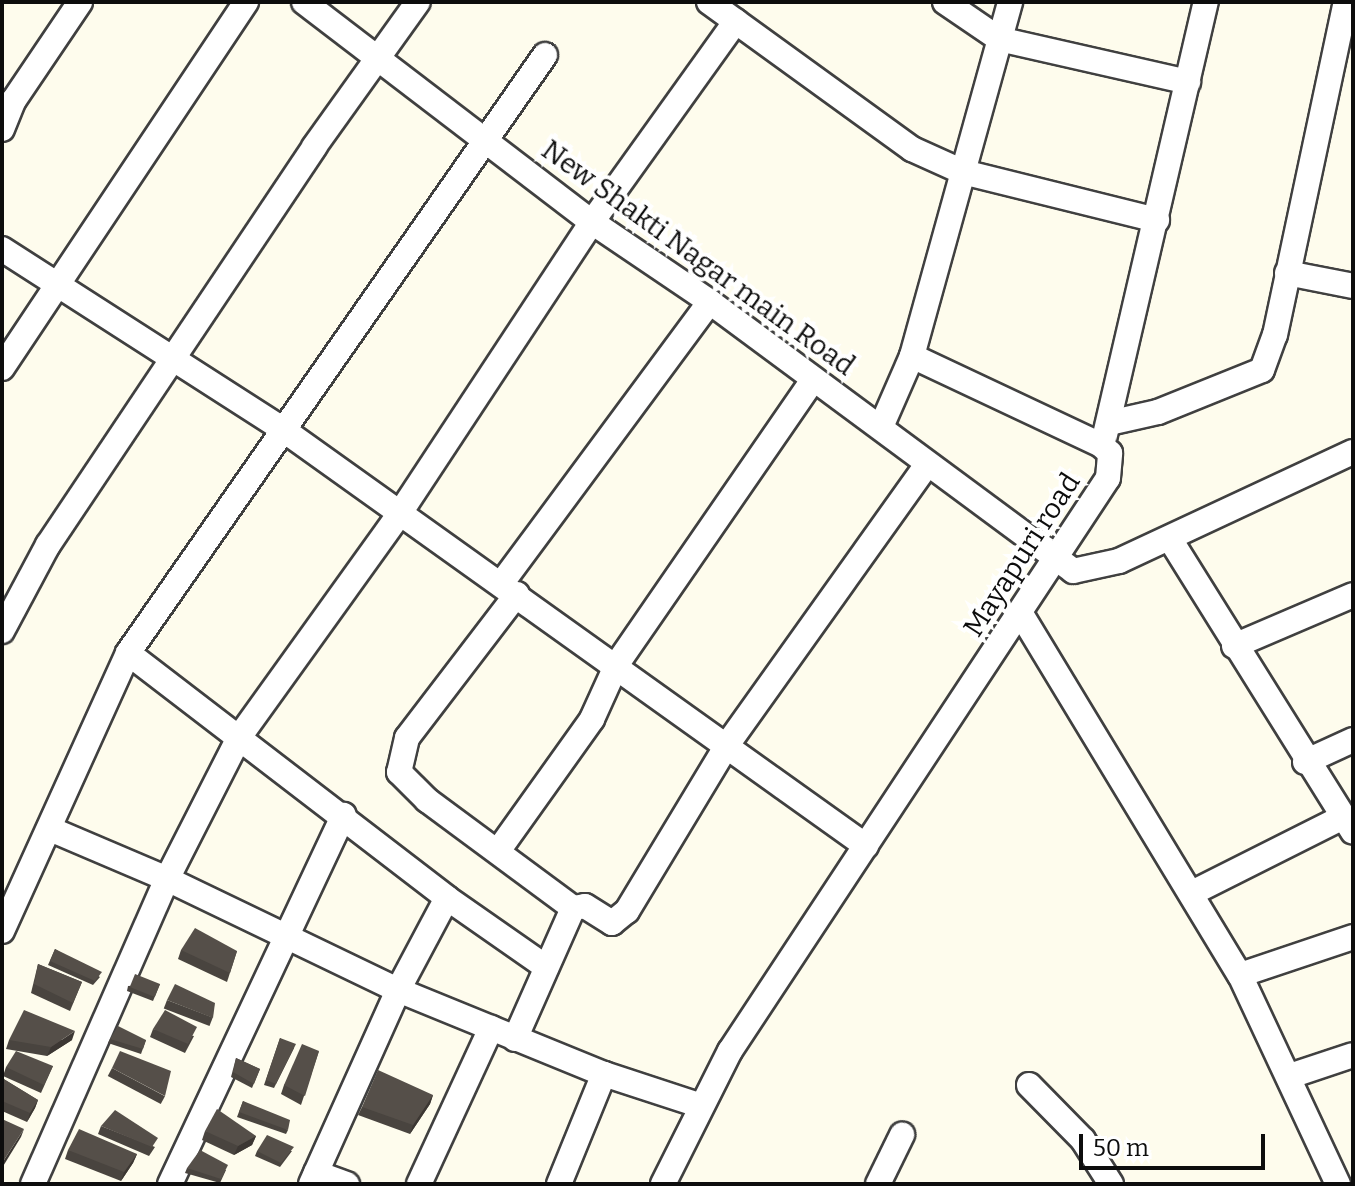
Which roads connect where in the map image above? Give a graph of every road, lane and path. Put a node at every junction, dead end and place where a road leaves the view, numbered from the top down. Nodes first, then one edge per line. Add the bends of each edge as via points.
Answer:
1 (80, 2) edge
2 (246, 2) edge
3 (304, 2) edge
4 (418, 2) edge
5 (709, 2) edge
6 (945, 2) edge
7 (1010, 2) edge
8 (1206, 2) edge
9 (1346, 2) edge
10 (736, 21) junction
11 (999, 39) junction
12 (545, 55) dead end
13 (379, 58) junction
14 (1188, 82) junction
15 (2, 129) edge
16 (485, 140) junction
17 (963, 172) junction
18 (1157, 220) junction
19 (592, 222) junction
20 (2, 249) edge
21 (1287, 273) junction
22 (1353, 286) edge
23 (58, 288) junction
24 (710, 302) junction
25 (912, 356) junction
26 (174, 360) junction
27 (2, 368) edge
28 (813, 380) junction
29 (881, 427) junction
30 (285, 431) junction
31 (1105, 434) junction
32 (1353, 452) edge
33 (926, 466) junction
34 (400, 513) junction
35 (1170, 539) junction
36 (1058, 560) junction
37 (509, 589) junction
38 (1353, 595) edge
39 (1021, 614) junction
40 (2, 631) edge
41 (1234, 646) junction
42 (128, 653) junction
43 (617, 664) junction
44 (240, 736) junction
45 (1353, 740) edge
46 (727, 745) junction
47 (1305, 762) junction
48 (344, 815) junction
49 (1347, 825) edge
50 (50, 829) junction
51 (866, 846) junction
52 (498, 851) junction
53 (167, 879) junction
54 (1192, 893) junction
55 (447, 898) junction
56 (573, 908) junction
57 (4, 922) edge
58 (1353, 937) edge
59 (285, 939) junction
60 (546, 967) junction
61 (1240, 975) junction
62 (398, 990) junction
63 (491, 1028) junction
64 (515, 1039) junction
65 (1353, 1055) edge
66 (604, 1074) junction
67 (1290, 1076) junction
68 (1029, 1085) dead end
69 (699, 1105) junction
70 (902, 1135) dead end
71 (313, 1178) edge
72 (33, 1184) edge
73 (170, 1184) edge
74 (347, 1184) edge
75 (419, 1184) edge
76 (559, 1184) edge
77 (663, 1184) edge
78 (878, 1184) edge
79 (1111, 1184) edge
80 (1338, 1184) edge

1 - 15 street via 14,100
2 - 23 street
3 - 13 street, New Shakti Nagar main Road
4 - 13 street
5 - 10 street
6 - 11 street
7 - 11 street
8 - 14 street
9 - 21 street
10 - 17 street via 870,123
10 - 19 street
11 - 14 street
11 - 17 street
12 - 16 street
13 - 16 street, New Shakti Nagar main Road
13 - 26 street
14 - 18 street
16 - 19 street, New Shakti Nagar main Road
16 - 30 street
17 - 18 street
17 - 25 street
18 - 31 street
19 - 24 street, New Shakti Nagar main Road
19 - 34 street
20 - 23 street
21 - 22 street
21 - 31 street via 1262,370
23 - 26 street
23 - 27 street
24 - 28 street, New Shakti Nagar main Road
24 - 37 street
25 - 29 street
25 - 31 street, Mayapuri road
26 - 30 street
26 - 40 street via 48,545
28 - 29 street, New Shakti Nagar main Road
28 - 43 street
29 - 33 street, New Shakti Nagar main Road
30 - 34 street
30 - 42 street
31 - 36 street, Mayapuri road via 1108,478
32 - 35 street
33 - 36 street, New Shakti Nagar main Road
33 - 46 street
34 - 37 street
34 - 44 street
35 - 36 street via 1087,572 1073,571
35 - 41 street
36 - 39 street, Mayapuri road
37 - 43 street
37 - 52 street via 407,738 398,761 404,781
38 - 41 street
39 - 51 street, Mayapuri road
39 - 54 street
41 - 47 street
42 - 44 street
42 - 50 street
43 - 46 street
43 - 52 street via 592,719
44 - 48 street
44 - 53 street
45 - 47 street
46 - 51 street
46 - 56 street via 620,918 605,923 585,906
47 - 49 street
48 - 55 street
48 - 59 street
49 - 54 street
50 - 53 street
50 - 57 street
51 - 69 street, Mayapuri road
52 - 56 street
53 - 59 street
53 - 72 street
54 - 61 street
55 - 60 street
55 - 62 street
56 - 60 street
58 - 61 street
59 - 62 street
59 - 73 street
60 - 64 street
61 - 67 street
62 - 63 street
62 - 71 street
63 - 64 street
63 - 75 street
64 - 66 street
65 - 67 street
66 - 69 street
66 - 76 street
67 - 80 street
68 - 79 street via 1083,1140
69 - 77 street, Mayapuri road
70 - 78 street
71 - 74 street

